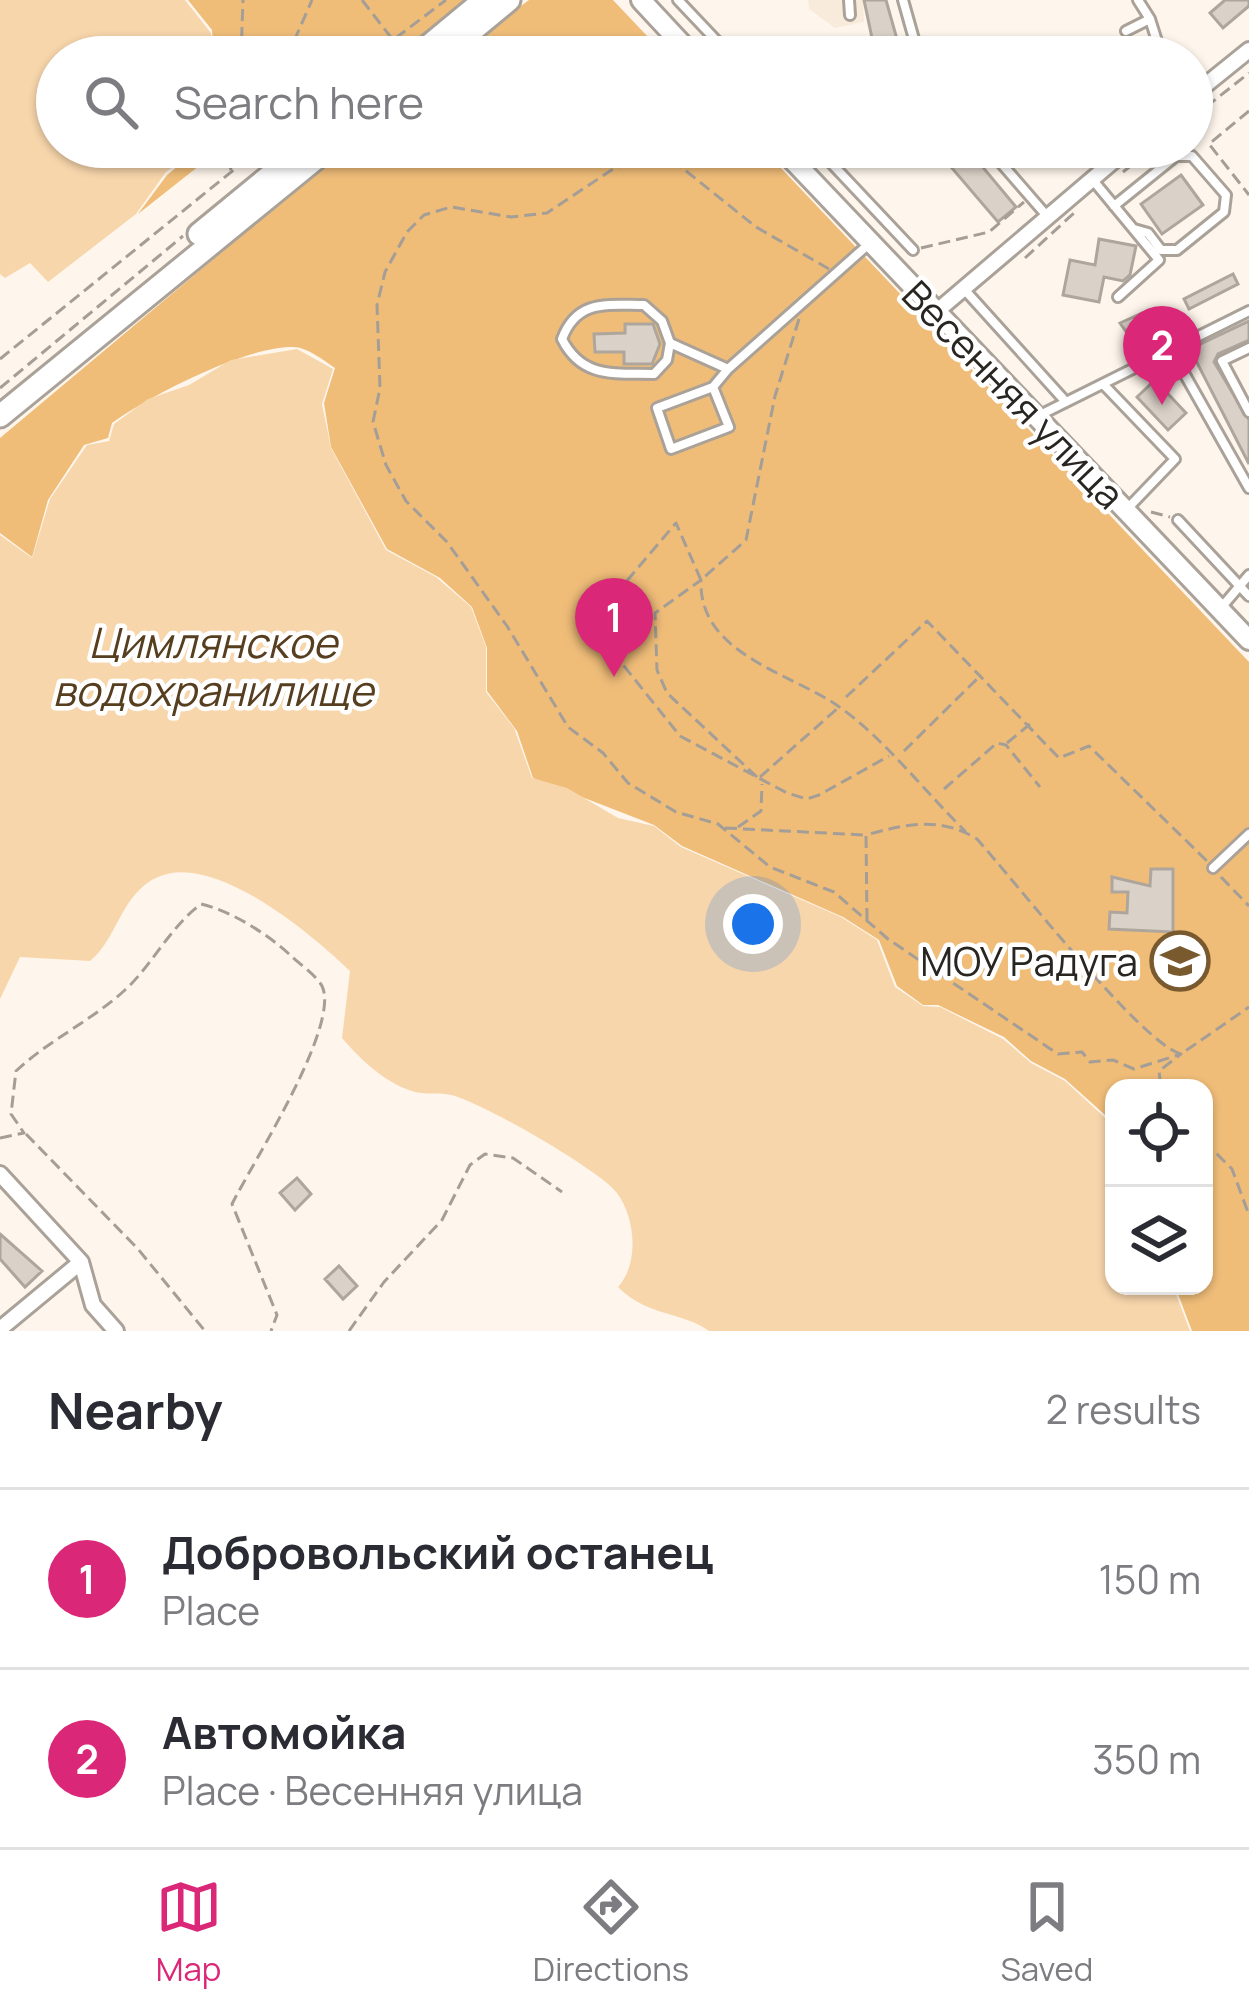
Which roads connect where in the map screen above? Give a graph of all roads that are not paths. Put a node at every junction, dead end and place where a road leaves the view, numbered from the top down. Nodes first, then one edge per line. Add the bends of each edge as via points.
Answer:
1 (484, 0) edge
2 (509, 0) edge
3 (640, 0) edge
4 (679, 0) edge
5 (849, 0) edge
6 (903, 0) edge
7 (1138, 0) edge
8 (850, 15) dead end
9 (1150, 19) junction
10 (1126, 31) dead end
11 (435, 36) edge
12 (465, 36) edge
13 (674, 36) edge
14 (712, 36) edge
15 (913, 36) edge
16 (1155, 36) edge
17 (1249, 50) edge
18 (1213, 79) edge
19 (279, 168) edge
20 (304, 168) edge
21 (800, 168) edge
22 (1005, 168) edge
23 (1111, 168) edge
24 (1161, 168) edge
25 (1202, 168) edge
26 (838, 170) joint
27 (1096, 184) junction
28 (819, 188) junction
29 (1114, 206) junction
30 (1047, 216) junction
31 (1134, 229) junction
32 (870, 242) junction
33 (913, 250) road end
34 (963, 288) junction
35 (1118, 297) dead end
36 (1249, 311) edge
37 (936, 312) junction
38 (670, 343) junction
39 (1249, 348) edge
40 (1171, 350) junction
41 (728, 369) junction
42 (1103, 384) junction
43 (713, 387) junction
44 (0, 398) edge
45 (1066, 402) junction
46 (1249, 412) edge
47 (0, 416) edge
48 (1036, 417) junction
49 (1249, 488) edge
50 (1128, 513) junction
51 (1178, 520) road end
52 (1249, 575) edge
53 (1239, 586) junction
54 (1249, 596) edge
55 (1220, 609) junction
56 (1249, 640) edge
57 (1249, 834) edge
58 (1213, 868) road end
59 (0, 1174) edge
60 (81, 1262) junction
61 (0, 1329) edge
62 (116, 1331) edge

1 - 11 main road
2 - 12 main road
3 - 13 street
4 - 14 lane
5 - 8 lane
6 - 15 lane
7 - 9 lane
9 - 10 lane
9 - 16 lane
17 - 18 street
19 - 44 main road
20 - 47 main road
21 - 28 street, Весенняя улица
22 - 30 lane
23 - 27 street
24 - 29 lane
25 - 31 lane via 1226,195 1224,212 1177,250 1161,250
26 - 28 lane
26 - 33 lane
27 - 29 lane
27 - 30 street
28 - 32 street, Весенняя улица
29 - 31 lane
30 - 34 street
31 - 35 lane via 1159,260
32 - 37 street, Весенняя улица
32 - 41 lane
34 - 37 street
34 - 45 lane
36 - 40 lane
37 - 48 street, Весенняя улица
38 - 38 lane via 654,374 595,373 562,339 569,319 589,305 644,305
38 - 41 lane
39 - 46 lane via 1222,361
40 - 42 lane
40 - 49 lane
41 - 43 lane
42 - 45 lane
42 - 50 lane via 1175,459
43 - 43 lane via 657,408 671,449 729,427
45 - 48 lane
48 - 50 street, Весенняя улица
50 - 55 street, Весенняя улица
51 - 53 lane
52 - 53 lane
53 - 54 lane
53 - 55 lane
55 - 56 street, Весенняя улица
57 - 58 lane
59 - 60 street
60 - 61 street
60 - 62 street via 93,1305

